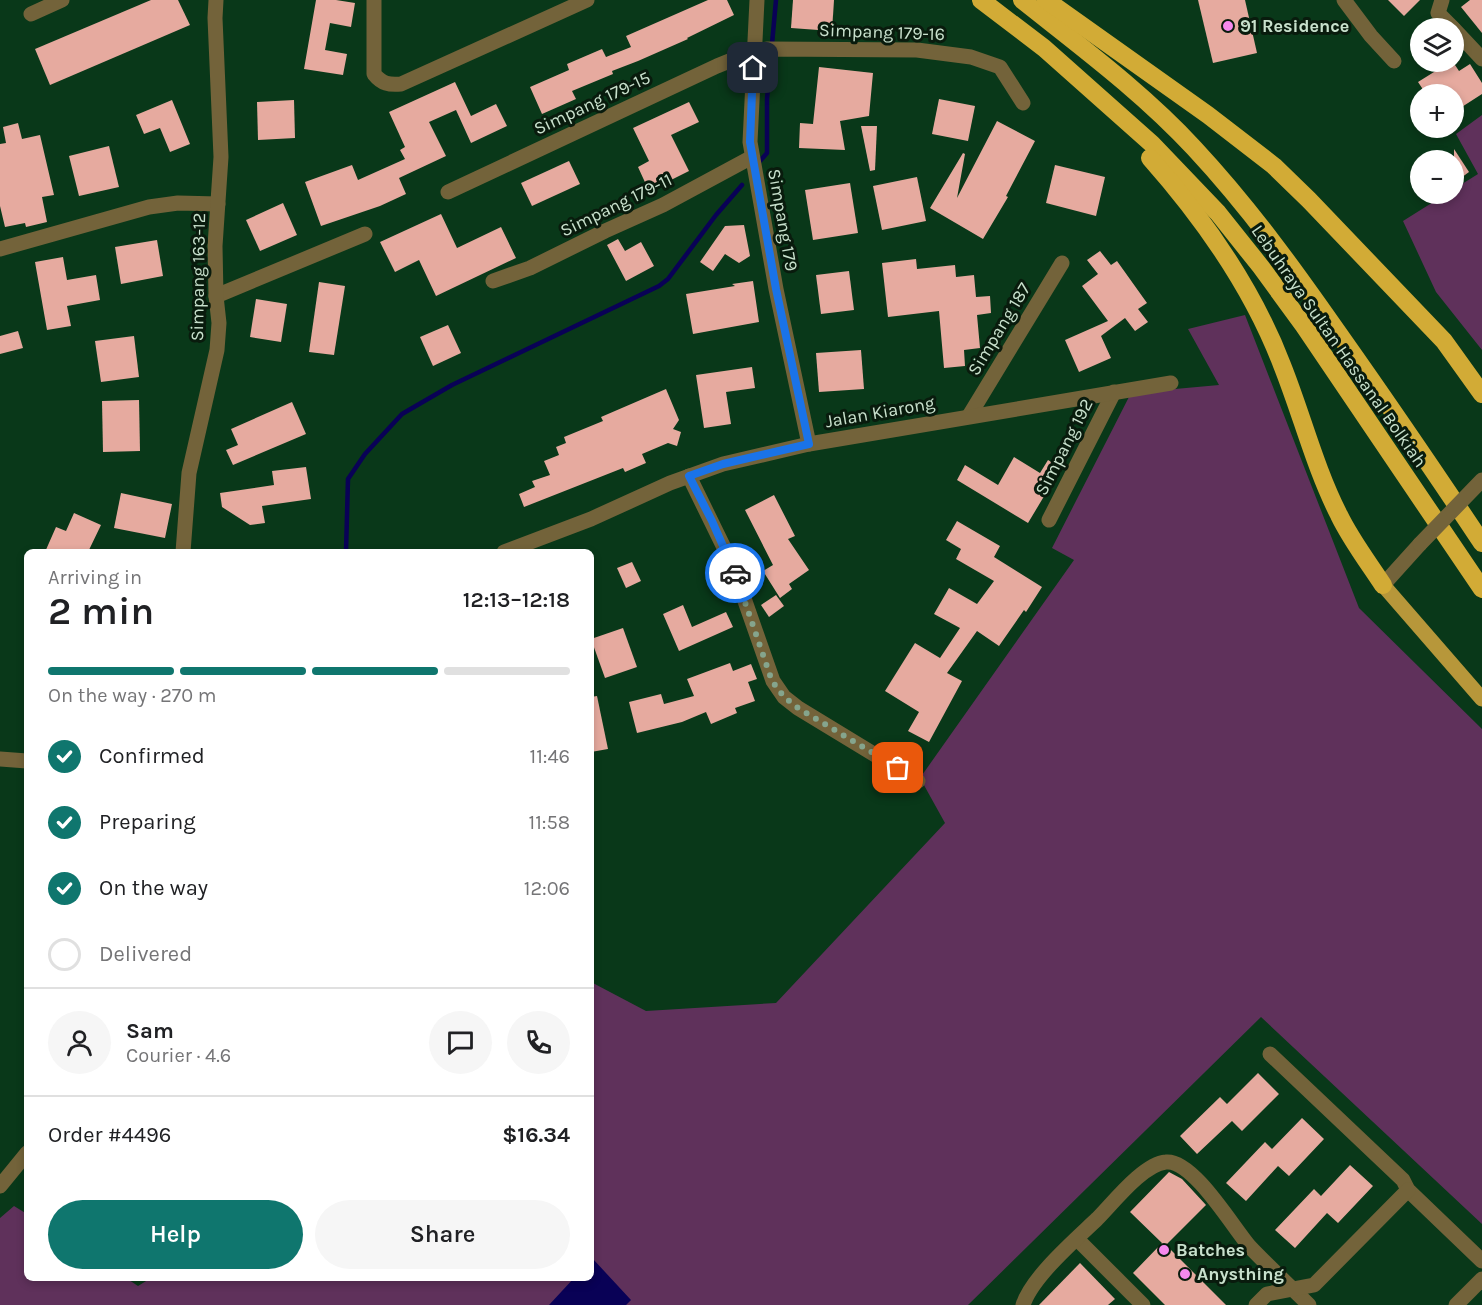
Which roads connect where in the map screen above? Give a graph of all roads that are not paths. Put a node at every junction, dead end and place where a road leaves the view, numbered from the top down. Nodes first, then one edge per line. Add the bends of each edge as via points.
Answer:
1 (62, 0) edge
2 (216, 0) edge
3 (374, 0) edge
4 (587, 0) edge
5 (757, 0) edge
6 (981, 0) edge
7 (1022, 0) edge
8 (1046, 0) edge
9 (1344, 0) edge
10 (1442, 0) edge
11 (31, 14) dead end
12 (1443, 18) edge
13 (1464, 40) edge
14 (754, 51) junction
15 (1482, 59) edge
16 (1394, 61) dead end
17 (1067, 68) junction
18 (1023, 103) dead end
19 (752, 157) junction
20 (448, 192) dead end
21 (218, 204) junction
22 (365, 234) dead end
23 (0, 249) edge
24 (1062, 263) dead end
25 (493, 281) dead end
26 (216, 296) junction
27 (1444, 341) junction
28 (1482, 382) edge
29 (1171, 383) dead end
30 (1114, 393) junction
31 (1482, 394) edge
32 (969, 416) junction
33 (809, 444) junction
34 (689, 476) junction
35 (1482, 480) edge
36 (1049, 520) dead end
37 (1482, 543) edge
38 (183, 549) edge
39 (512, 549) edge
40 (1383, 585) junction
41 (1482, 589) edge
42 (1482, 699) edge
43 (0, 759) edge
44 (24, 761) edge
45 (918, 781) dead end
46 (1270, 1054) dead end
47 (24, 1157) edge
48 (0, 1186) edge
49 (1408, 1190) junction
50 (1077, 1239) junction
51 (1482, 1261) edge
52 (1482, 1279) edge
53 (1292, 1288) junction
54 (1023, 1305) edge
55 (1143, 1305) edge
56 (1256, 1305) edge
57 (1309, 1305) edge
58 (1456, 1305) edge

1 - 11 street
2 - 21 street, Simpang 163-12 via 221,156
3 - 4 street via 374,74 390,85 401,84
5 - 14 street, Simpang 179
6 - 17 highway, Lebuhraya Sultan Hassanal Bolkiah
7 - 37 highway, Lebuhraya Sultan Hassanal Bolkiah via 1143,97 1244,203 1350,349
8 - 27 highway via 1274,166
9 - 16 street
10 - 12 street via 1438,13
13 - 15 street
14 - 18 street, Simpang 179-16 via 917,50 971,57 1000,67
14 - 19 street, Simpang 179
14 - 20 street, Simpang 179-15
17 - 40 highway via 1172,183 1214,238 1255,306 1282,364 1338,515
17 - 41 highway, Lebuhraya Sultan Hassanal Bolkiah via 1152,144 1240,240 1304,326
19 - 25 street, Simpang 179-11 via 663,205 530,268
19 - 33 street, Simpang 179
21 - 23 street via 149,207
21 - 26 street, Simpang 163-12
22 - 26 street
24 - 32 street, Simpang 187
26 - 38 street, Simpang 163-12 via 217,350 189,473
27 - 28 highway
27 - 31 highway
29 - 30 street, Jalan Kiarong
30 - 32 street, Jalan Kiarong
30 - 36 street, Simpang 192
32 - 33 street, Jalan Kiarong
33 - 34 street, Jalan Kiarong
34 - 39 street, Jalan Kiarong
34 - 45 street via 732,564 772,681 784,697
35 - 40 street, bridge
40 - 42 main road
43 - 44 street
46 - 49 street via 1403,1180
47 - 48 street
49 - 51 street
49 - 53 street via 1314,1285
50 - 53 street via 1147,1168 1177,1163 1215,1199 1249,1245
50 - 54 street via 1031,1287
50 - 55 street
52 - 58 street
53 - 56 street via 1267,1294
53 - 57 street

